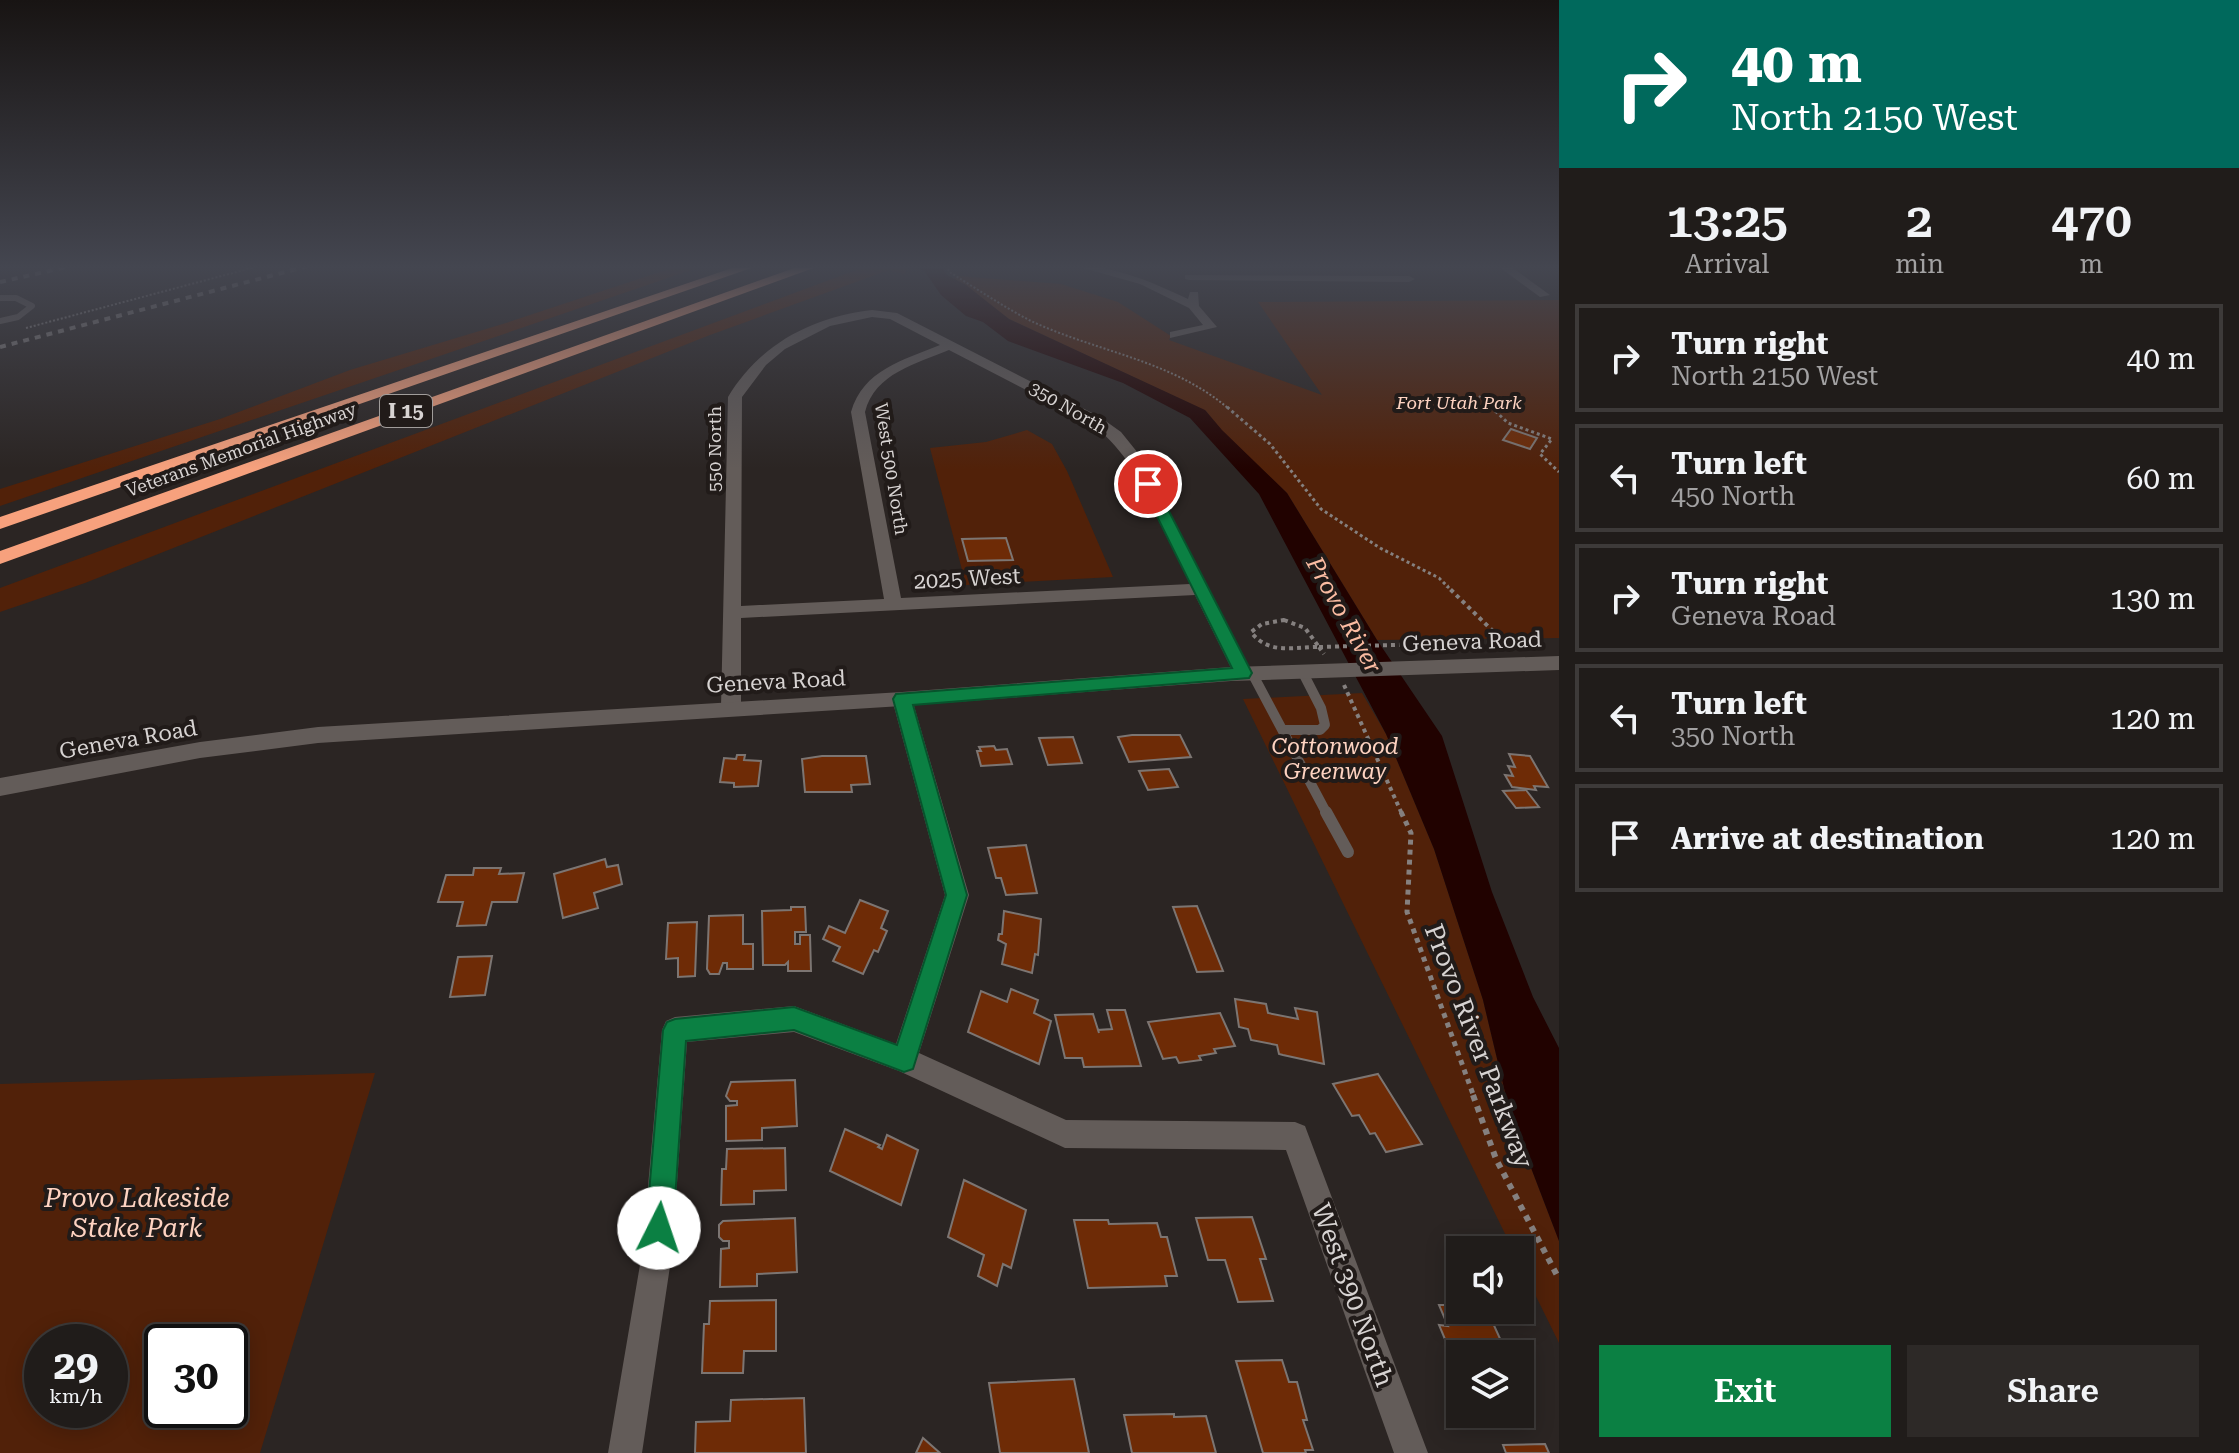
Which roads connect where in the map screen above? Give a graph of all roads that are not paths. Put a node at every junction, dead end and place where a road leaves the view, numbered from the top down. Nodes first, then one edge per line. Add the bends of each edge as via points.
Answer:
1 (552, 334) edge
2 (623, 334) edge
3 (809, 334) edge
4 (928, 334) edge
5 (1180, 334) edge
6 (1174, 335) dead end
7 (950, 345) junction
8 (0, 523) edge
9 (0, 558) edge
10 (1202, 589) junction
11 (894, 605) junction
12 (733, 612) junction
13 (1559, 663) edge
14 (1313, 667) junction
15 (1248, 673) junction
16 (902, 699) junction
17 (731, 707) junction
18 (1283, 730) junction
19 (0, 787) edge
20 (1348, 852) dead end
21 (904, 1060) junction
22 (625, 1453) edge
23 (1411, 1453) edge

1 - 8 highway, Veterans Memorial Highway / I 15
2 - 9 highway, Veterans Memorial Highway / I 15
3 - 12 street, 550 North via 776,347 748,373 735,397
4 - 7 street, 550 North
5 - 6 street
7 - 10 street, 350 North via 1116,435 1135,458
7 - 11 street, West 500 North via 880,377 860,396 858,412
10 - 11 street, 2025 West
10 - 15 street, 350 North
11 - 12 street, 2025 West
12 - 17 street, 550 North
13 - 14 street, Geneva Road
14 - 15 street, Geneva Road
14 - 18 lane via 1325,725 1320,730
15 - 16 street, Geneva Road
15 - 18 lane
16 - 17 street, Geneva Road
16 - 21 street via 957,895
17 - 19 street, Geneva Road via 318,735 200,750
18 - 20 lane
21 - 22 street via 794,1019 675,1030 657,1253
21 - 23 street, West 390 North via 1065,1134 1295,1136

